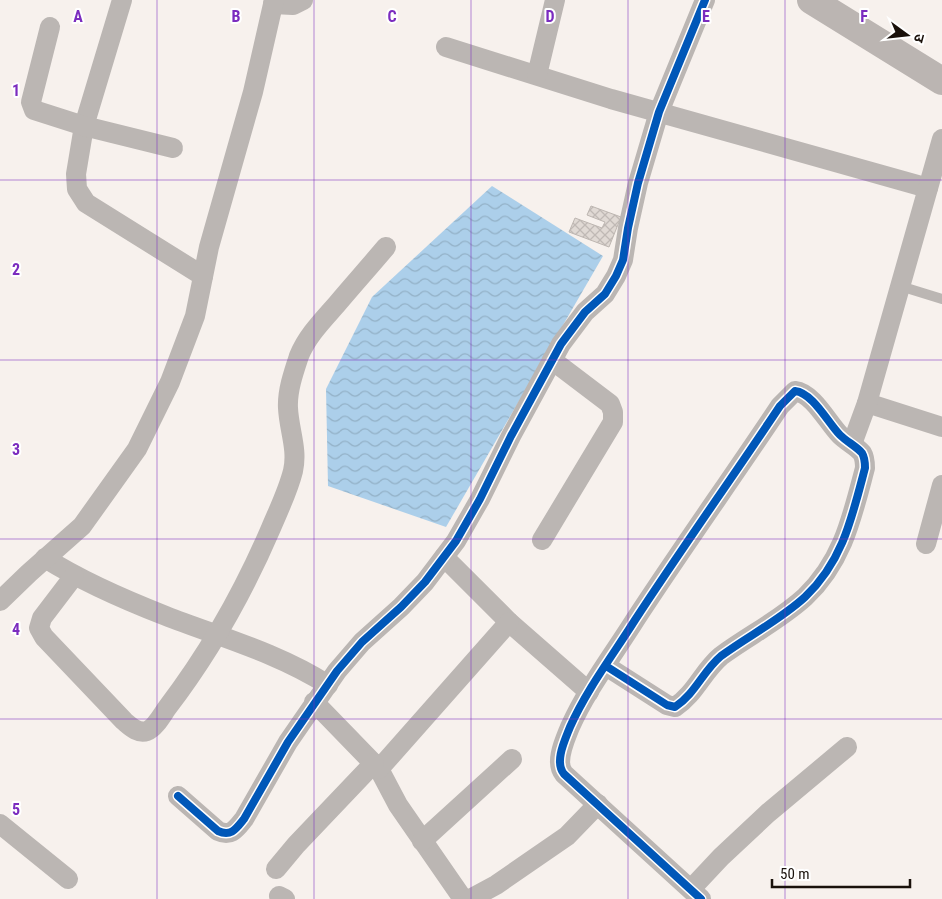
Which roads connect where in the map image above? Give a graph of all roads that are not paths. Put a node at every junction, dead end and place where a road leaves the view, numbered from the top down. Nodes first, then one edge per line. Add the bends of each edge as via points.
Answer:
1 (122, 0) edge
2 (303, 0) edge
3 (555, 0) edge
4 (705, 0) edge
5 (811, 0) edge
6 (274, 2) edge
7 (50, 27) dead end
8 (446, 47) dead end
9 (537, 75) junction
10 (942, 80) edge
11 (659, 112) junction
12 (84, 126) junction
13 (942, 139) edge
14 (173, 148) dead end
15 (928, 188) junction
16 (386, 247) dead end
17 (203, 276) junction
18 (900, 286) junction
19 (942, 300) edge
20 (552, 360) junction
21 (866, 403) junction
22 (942, 427) edge
23 (852, 444) junction
24 (942, 485) edge
25 (542, 540) dead end
26 (926, 544) dead end
27 (444, 557) junction
28 (45, 558) junction
29 (74, 576) junction
30 (0, 601) edge
31 (509, 622) junction
32 (217, 634) junction
33 (606, 666) junction
34 (328, 685) junction
35 (589, 692) junction
36 (314, 702) junction
37 (847, 747) dead end
38 (512, 759) dead end
39 (376, 766) junction
40 (178, 796) dead end
41 (598, 804) junction
42 (0, 824) edge
43 (422, 841) junction
44 (276, 869) dead end
45 (68, 879) dead end
46 (696, 894) edge
47 (463, 899) edge
48 (470, 899) edge

1 - 12 street
2 - 6 street via 293,5
3 - 9 street
4 - 11 street
5 - 10 main road
6 - 17 street
7 - 12 street via 32,108
8 - 9 street
9 - 11 street
11 - 15 street
11 - 20 street via 638,183 623,260 605,294 585,312
12 - 14 street
12 - 17 street via 76,174 77,189 86,203
13 - 15 street
15 - 18 street
16 - 32 street via 305,343 288,405 295,445 293,471 264,545
17 - 28 street via 195,316 184,347 137,449 82,526
18 - 19 lane
18 - 21 street
20 - 25 street via 610,404 613,422
20 - 27 street via 480,499
21 - 22 street
21 - 23 street
23 - 33 street via 837,432 811,399 800,392 791,394 692,535
23 - 33 street via 863,454 865,468 851,521 832,565 805,596 719,658 687,698 675,707
24 - 26 street
27 - 31 street
27 - 34 street via 407,600 362,642
28 - 29 street
28 - 30 street
29 - 32 street
29 - 32 street via 42,618 39,628 124,722 140,732 150,729 158,720 186,684
31 - 35 street
31 - 39 street
32 - 34 street
33 - 35 street
34 - 36 street
35 - 41 street via 570,728 560,766 564,774
36 - 39 street
36 - 40 street via 244,819 231,833 218,831
37 - 46 street via 732,847
38 - 43 street
39 - 43 street
39 - 44 street
41 - 46 street
41 - 48 street via 567,836
42 - 45 street
43 - 47 street

